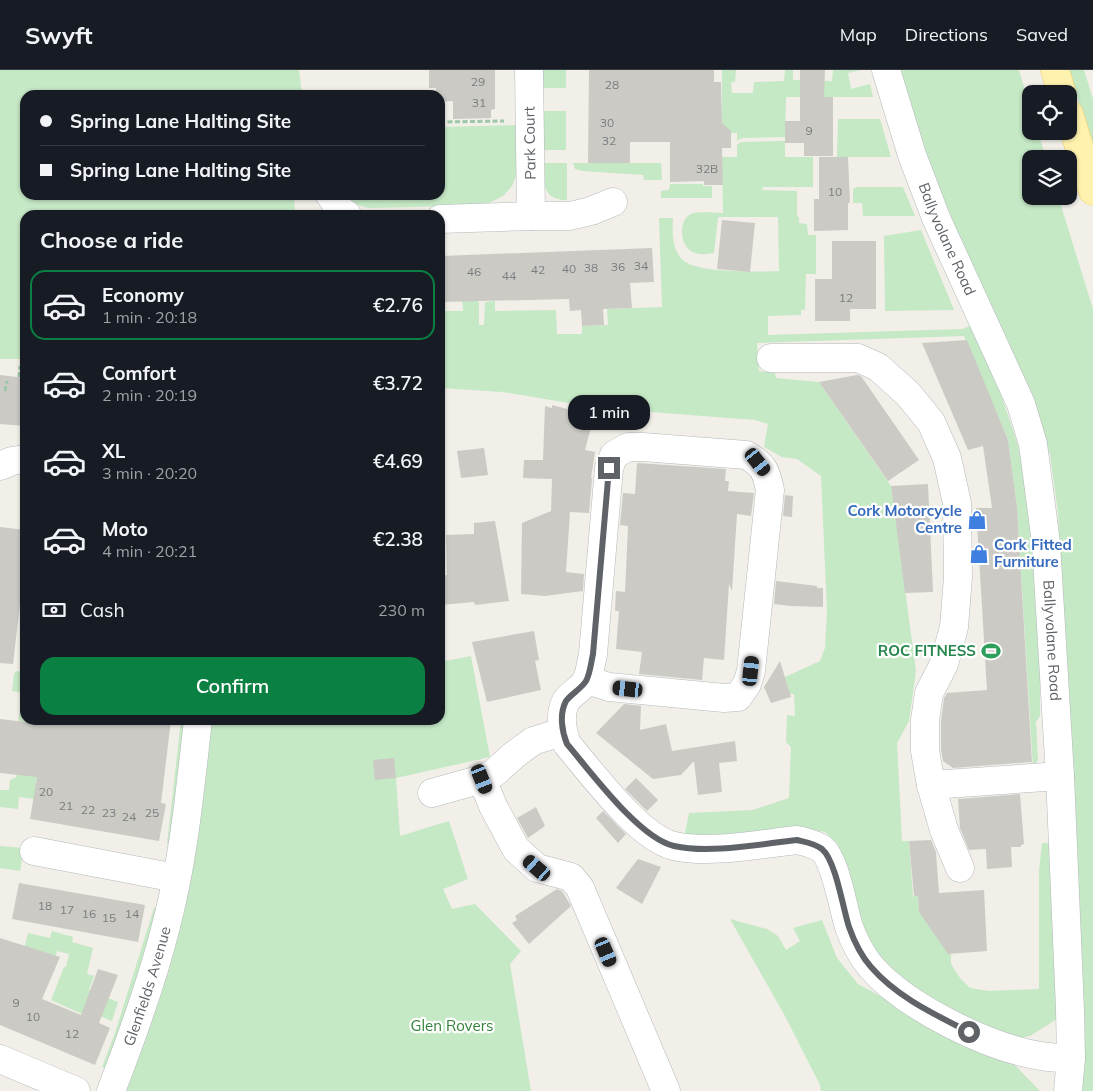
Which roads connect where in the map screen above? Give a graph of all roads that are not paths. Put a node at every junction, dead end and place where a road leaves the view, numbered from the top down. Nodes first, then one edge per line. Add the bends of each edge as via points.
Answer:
1 (530, 70) edge
2 (886, 70) edge
3 (1055, 70) edge
4 (1059, 85) edge
5 (1077, 140) edge
6 (1093, 192) edge
7 (612, 202) dead end
8 (531, 216) junction
9 (445, 219) edge
10 (770, 358) dead end
11 (20, 460) edge
12 (0, 466) edge
13 (587, 680) junction
14 (198, 725) edge
15 (562, 732) junction
16 (1060, 776) junction
17 (482, 779) junction
18 (931, 785) junction
19 (432, 793) dead end
20 (34, 851) dead end
21 (960, 868) dead end
22 (176, 878) junction
23 (1071, 1058) junction
24 (0, 1059) edge
25 (76, 1091) edge
26 (111, 1091) edge
27 (666, 1091) edge
28 (1068, 1091) edge

1 - 8 street, Park Court
2 - 16 street, Ballyvolane Road via 912,155 936,218 1021,404 1033,444 1046,543
3 - 4 main road
5 - 6 main road
7 - 8 street via 570,216
8 - 9 street
10 - 18 street via 858,358 878,367 908,394 931,422 947,458 957,502 958,576 954,627 944,664 929,693 925,720 925,751
11 - 12 street
13 - 13 street via 608,687 738,697 748,684 751,671 770,490 766,473 758,462 746,455 643,447 628,447 614,455 609,468 593,654
13 - 15 street via 566,701
14 - 22 street, Glenfields Avenue via 190,801
15 - 17 street via 533,741
15 - 23 street via 567,744 622,807 652,836 673,846 716,848 797,840 822,850 831,861 850,929 859,949 870,966 891,987 922,1008 1004,1046 1041,1056
16 - 18 street
16 - 23 street, Ballyvolane Road
17 - 19 street
17 - 27 street via 516,849 537,868 571,877 580,888
18 - 21 street via 944,830
20 - 22 street
22 - 26 street, Glenfields Avenue via 166,926
23 - 28 street, Ballyvolane Road
24 - 25 street

